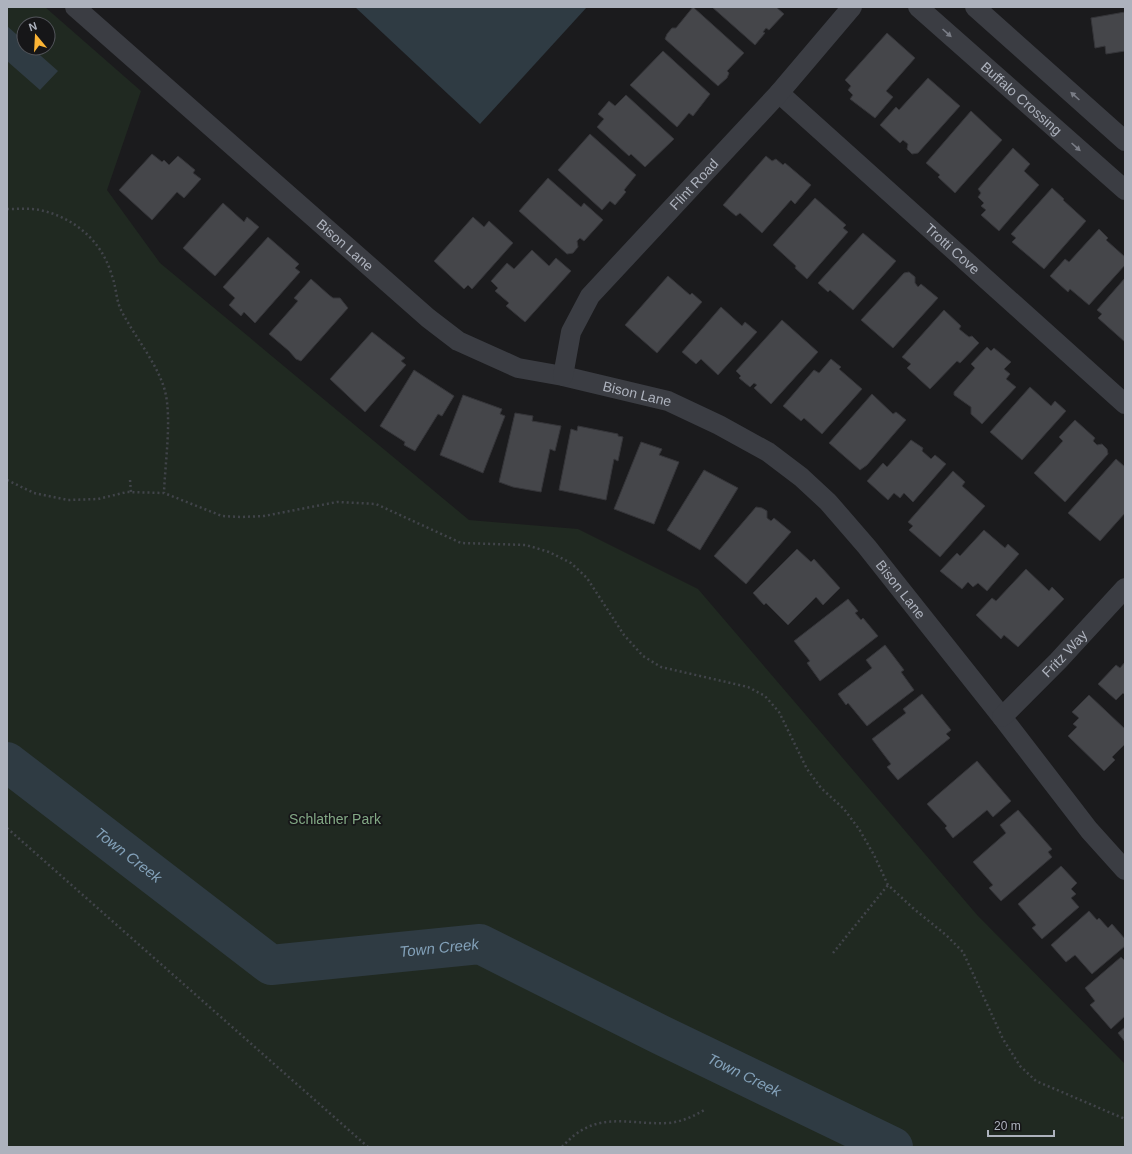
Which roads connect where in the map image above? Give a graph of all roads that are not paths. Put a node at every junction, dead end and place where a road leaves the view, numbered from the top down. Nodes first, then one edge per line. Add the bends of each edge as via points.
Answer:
1 (75, 7) edge
2 (852, 7) edge
3 (918, 7) edge
4 (974, 7) edge
5 (779, 93) junction
6 (1125, 141) edge
7 (1125, 190) edge
8 (563, 376) junction
9 (1125, 404) edge
10 (1125, 588) edge
11 (1002, 717) junction
12 (1125, 870) edge

1 - 8 street, Bison Lane via 428,318 458,341 518,368
2 - 5 street, Flint Road
3 -> 7 street, Buffalo Crossing
6 -> 4 street
5 - 8 street, Flint Road via 590,296 571,332
5 - 9 street, Trotti Cove
8 - 11 street, Bison Lane via 668,401 768,452 828,502
10 - 11 street, Fritz Way
11 - 12 street, Bison Lane via 1089,830

